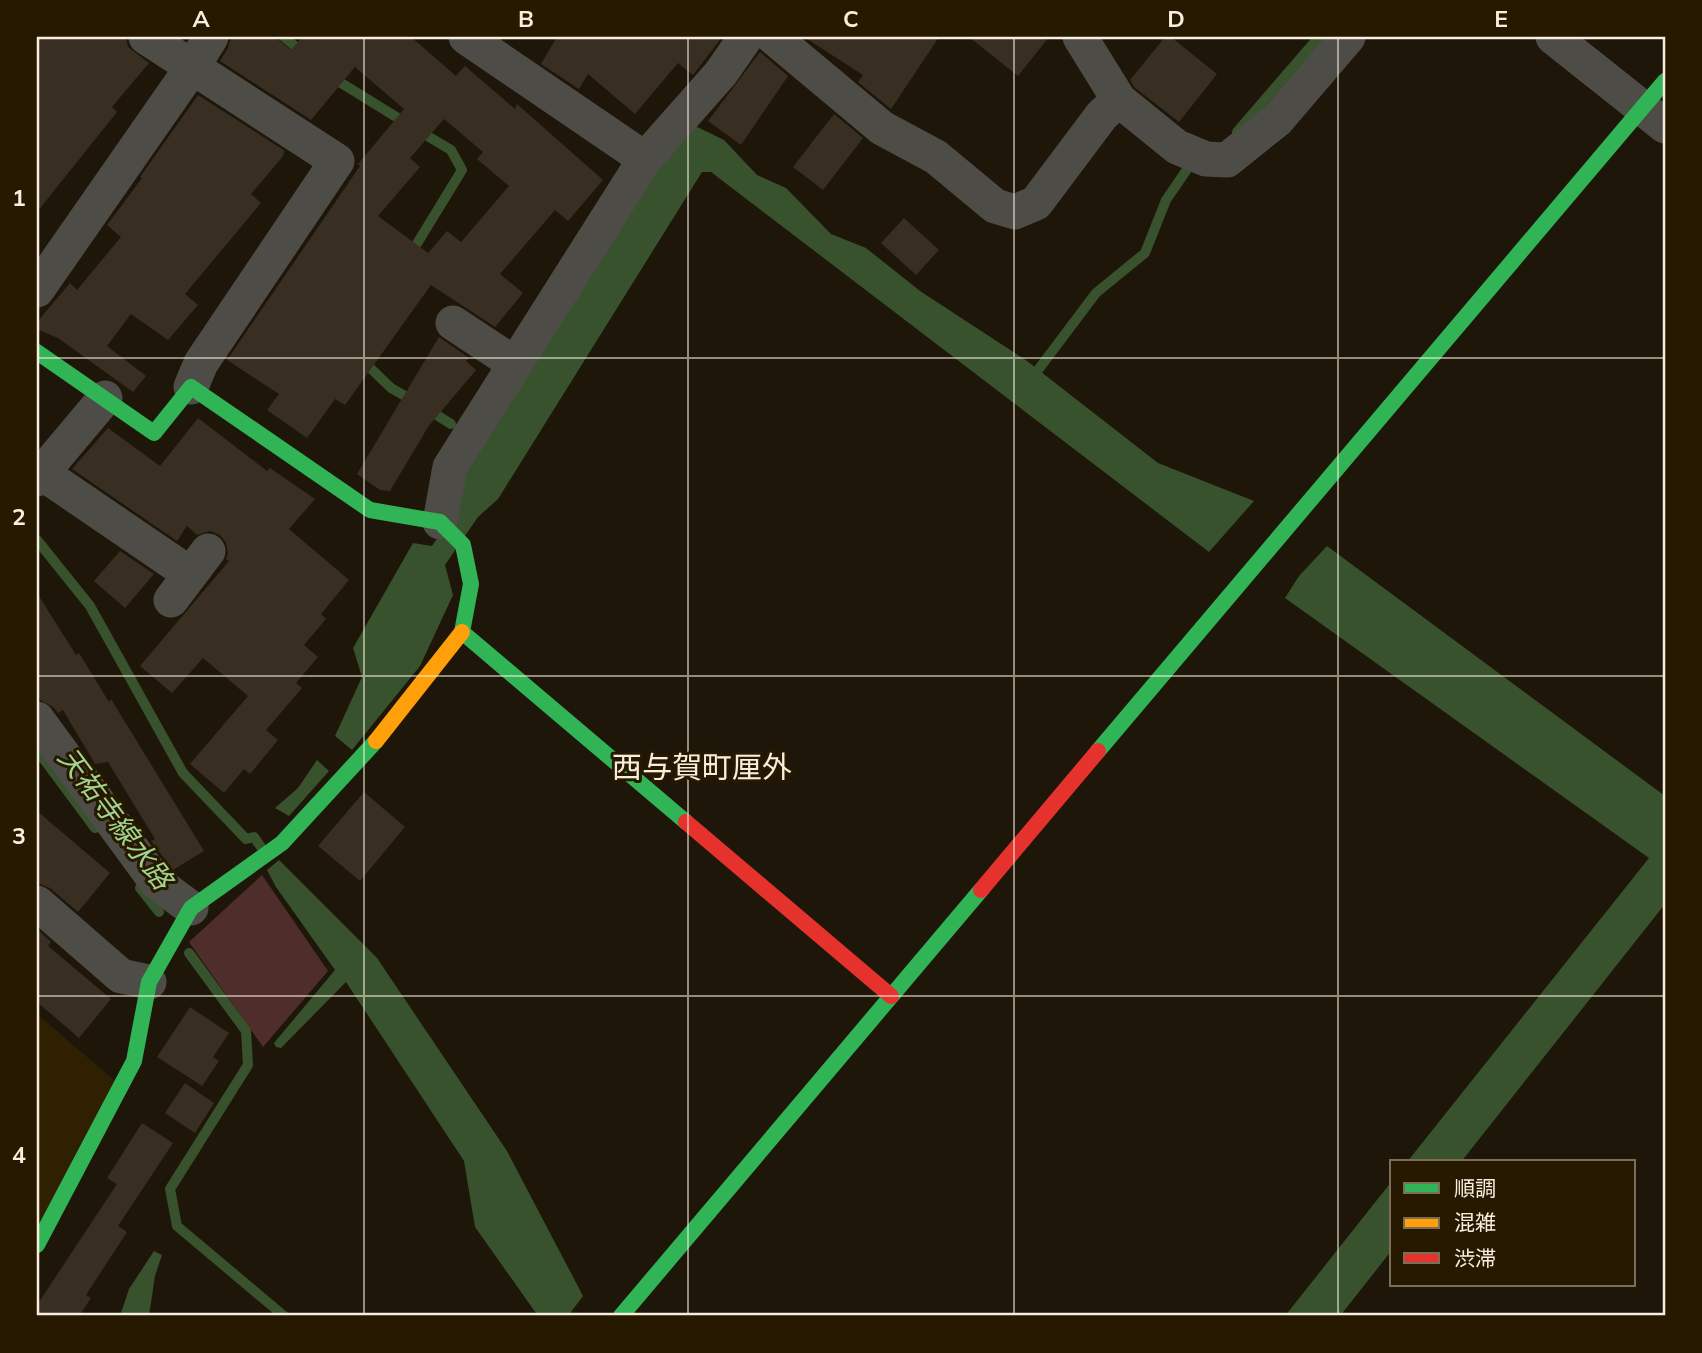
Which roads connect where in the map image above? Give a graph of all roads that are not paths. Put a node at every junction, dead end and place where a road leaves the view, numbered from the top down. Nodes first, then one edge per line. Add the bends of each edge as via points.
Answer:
1 (146, 37) edge
2 (211, 37) edge
3 (466, 37) edge
4 (746, 37) edge
5 (774, 37) edge
6 (1080, 37) edge
7 (1348, 37) edge
8 (1553, 37) edge
9 (193, 66) junction
10 (1665, 80) edge
11 (1119, 100) junction
12 (1654, 117) edge
13 (645, 159) junction
14 (37, 290) edge
15 (453, 323) dead end
16 (37, 352) edge
17 (515, 364) junction
18 (191, 387) junction
19 (104, 398) junction
20 (39, 477) edge
21 (451, 534) junction
22 (190, 575) dead end
23 (462, 632) junction
24 (37, 719) edge
25 (37, 903) edge
26 (191, 908) junction
27 (149, 982) junction
28 (891, 996) junction
29 (37, 1245) edge
30 (621, 1316) edge

1 - 9 street
2 - 9 street
3 - 13 street
4 - 13 street via 721,73
5 - 11 street via 882,128 936,158 995,206 1015,212 1036,203 1102,115
6 - 11 street
7 - 11 street via 1278,120 1227,160 1206,159 1177,147
8 - 12 street
9 - 14 street
9 - 18 street via 337,161 201,363
10 - 12 street
12 - 28 street
13 - 17 street
15 - 17 street
16 - 19 street
17 - 21 street via 450,467
18 - 19 street via 154,433
18 - 21 street via 370,510
19 - 20 street
20 - 22 street
21 - 23 street via 471,584
23 - 26 street via 361,759 275,849
23 - 28 street
24 - 26 street via 157,883
25 - 27 street via 121,976
26 - 27 street
27 - 29 street via 134,1061
28 - 30 street

